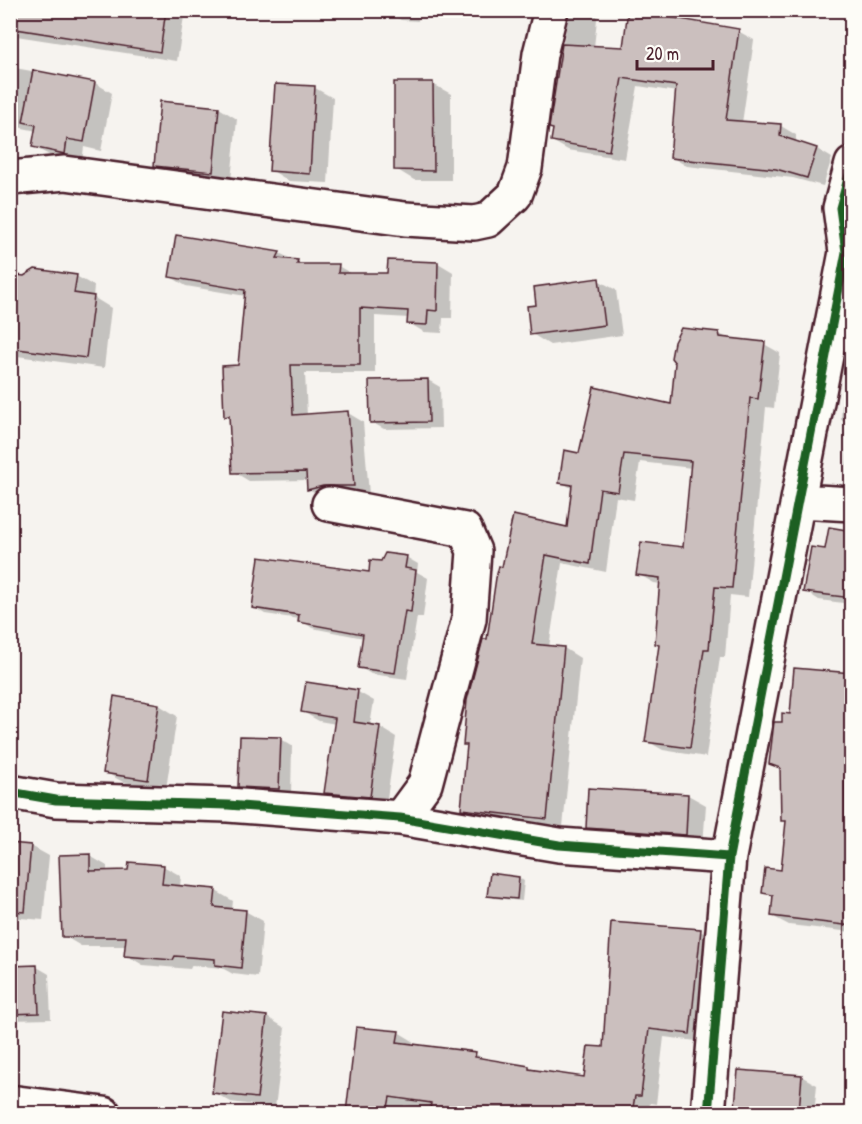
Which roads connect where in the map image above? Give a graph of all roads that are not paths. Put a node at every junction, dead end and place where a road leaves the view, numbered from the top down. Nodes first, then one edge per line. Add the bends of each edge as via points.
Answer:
1 (551, 10) edge
2 (852, 164) edge
3 (10, 178) edge
4 (799, 501) junction
5 (329, 504) dead end
6 (852, 504) edge
7 (10, 792) edge
8 (400, 818) junction
9 (729, 857) junction
10 (10, 1101) edge
11 (104, 1113) edge
12 (708, 1113) edge

1 - 3 street via 540,54 525,168 515,195 488,220 474,224 405,219 65,173
2 - 4 street via 840,208 846,252
4 - 6 street
4 - 9 street
5 - 8 street via 465,530 474,551 469,619 450,696 425,784
7 - 8 street via 56,800 228,805
8 - 9 street via 559,845
9 - 12 street
10 - 11 street

